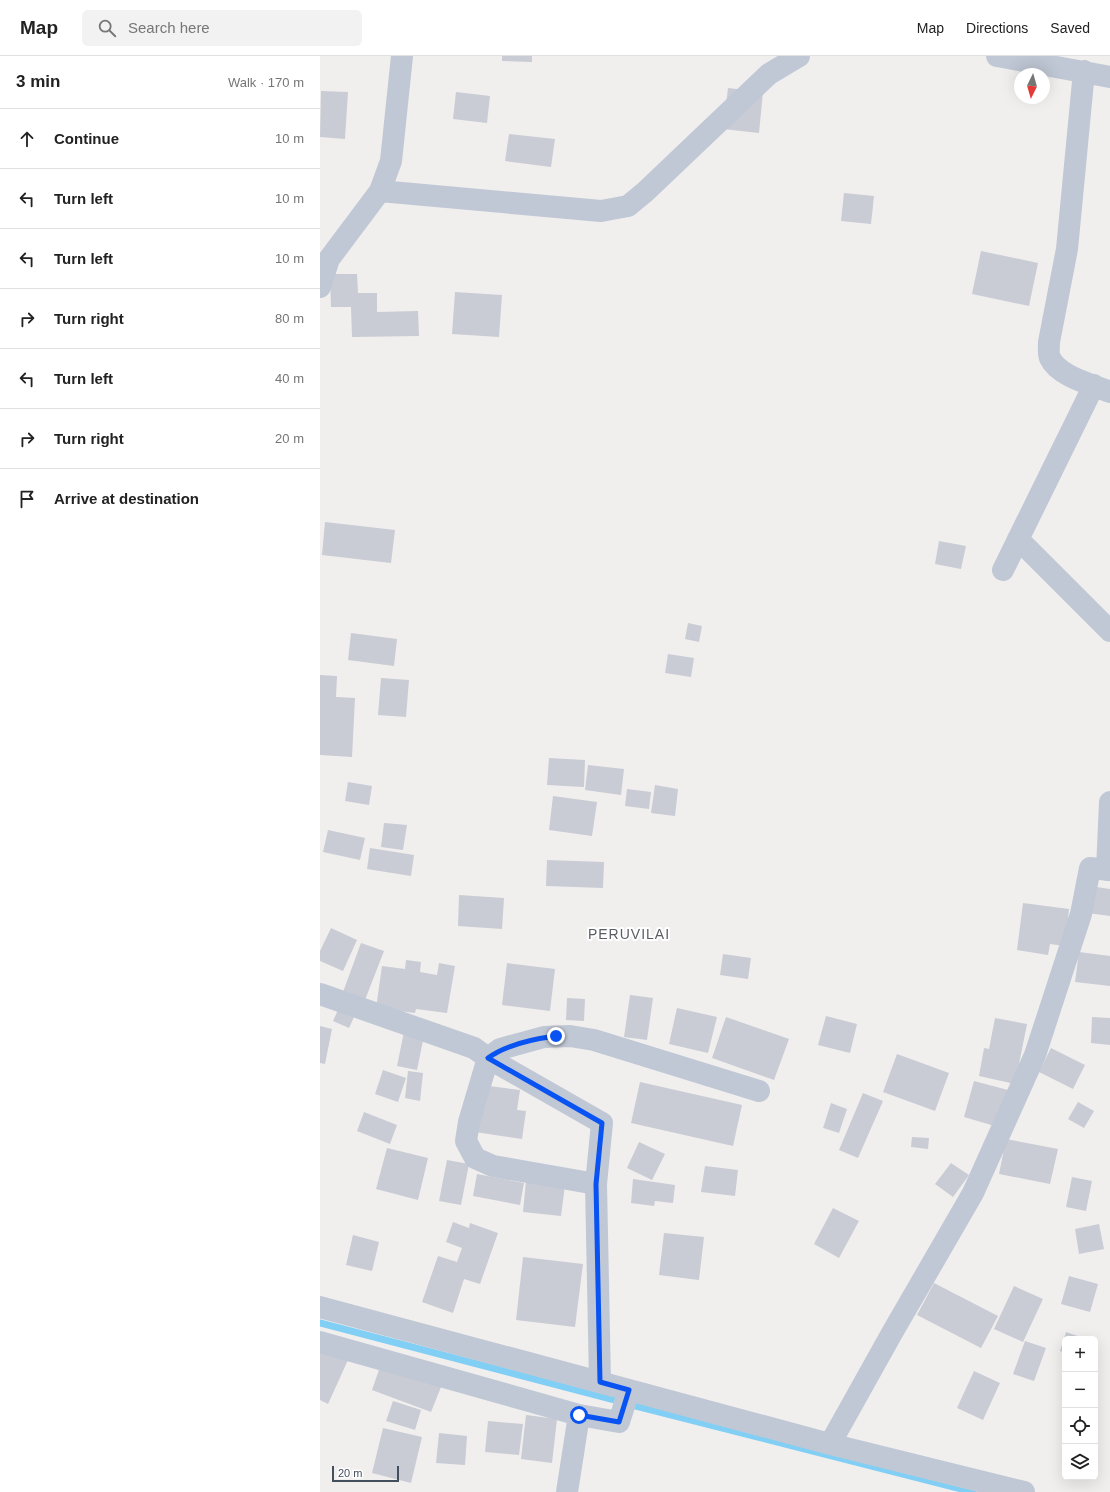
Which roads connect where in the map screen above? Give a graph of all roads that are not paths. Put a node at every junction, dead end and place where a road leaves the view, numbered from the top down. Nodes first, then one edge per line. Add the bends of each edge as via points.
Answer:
1 (402, 56) edge
2 (799, 56) edge
3 (997, 56) edge
4 (1084, 71) junction
5 (1110, 77) edge
6 (380, 191) junction
7 (320, 287) edge
8 (1102, 388) edge
9 (1018, 540) junction
10 (1003, 570) dead end
11 (1110, 631) edge
12 (1110, 802) edge
13 (1108, 870) edge
14 (320, 994) edge
15 (488, 1058) junction
16 (759, 1091) dead end
17 (596, 1184) junction
18 (320, 1307) edge
19 (320, 1342) edge
20 (600, 1382) junction
21 (629, 1390) junction
22 (579, 1415) junction
23 (830, 1444) junction
24 (566, 1492) edge
25 (1024, 1492) edge

1 - 6 street via 391,161
2 - 6 street via 769,74 628,206 601,211
3 - 4 street
4 - 5 street
4 - 8 street via 1067,248 1049,342 1049,356 1056,367 1067,374
6 - 7 street via 329,259
8 - 9 street
9 - 10 street
9 - 11 street
12 - 13 street
13 - 23 street via 1090,868 1081,914 1035,1055 973,1194
14 - 15 street via 474,1048
15 - 16 street via 500,1049 544,1037 570,1036 594,1040
15 - 17 street via 602,1123
15 - 17 street via 466,1141 475,1158 493,1166
17 - 20 street
18 - 20 street
19 - 22 street
20 - 21 street
21 - 22 street via 619,1422
21 - 23 street
22 - 24 street
23 - 25 street

